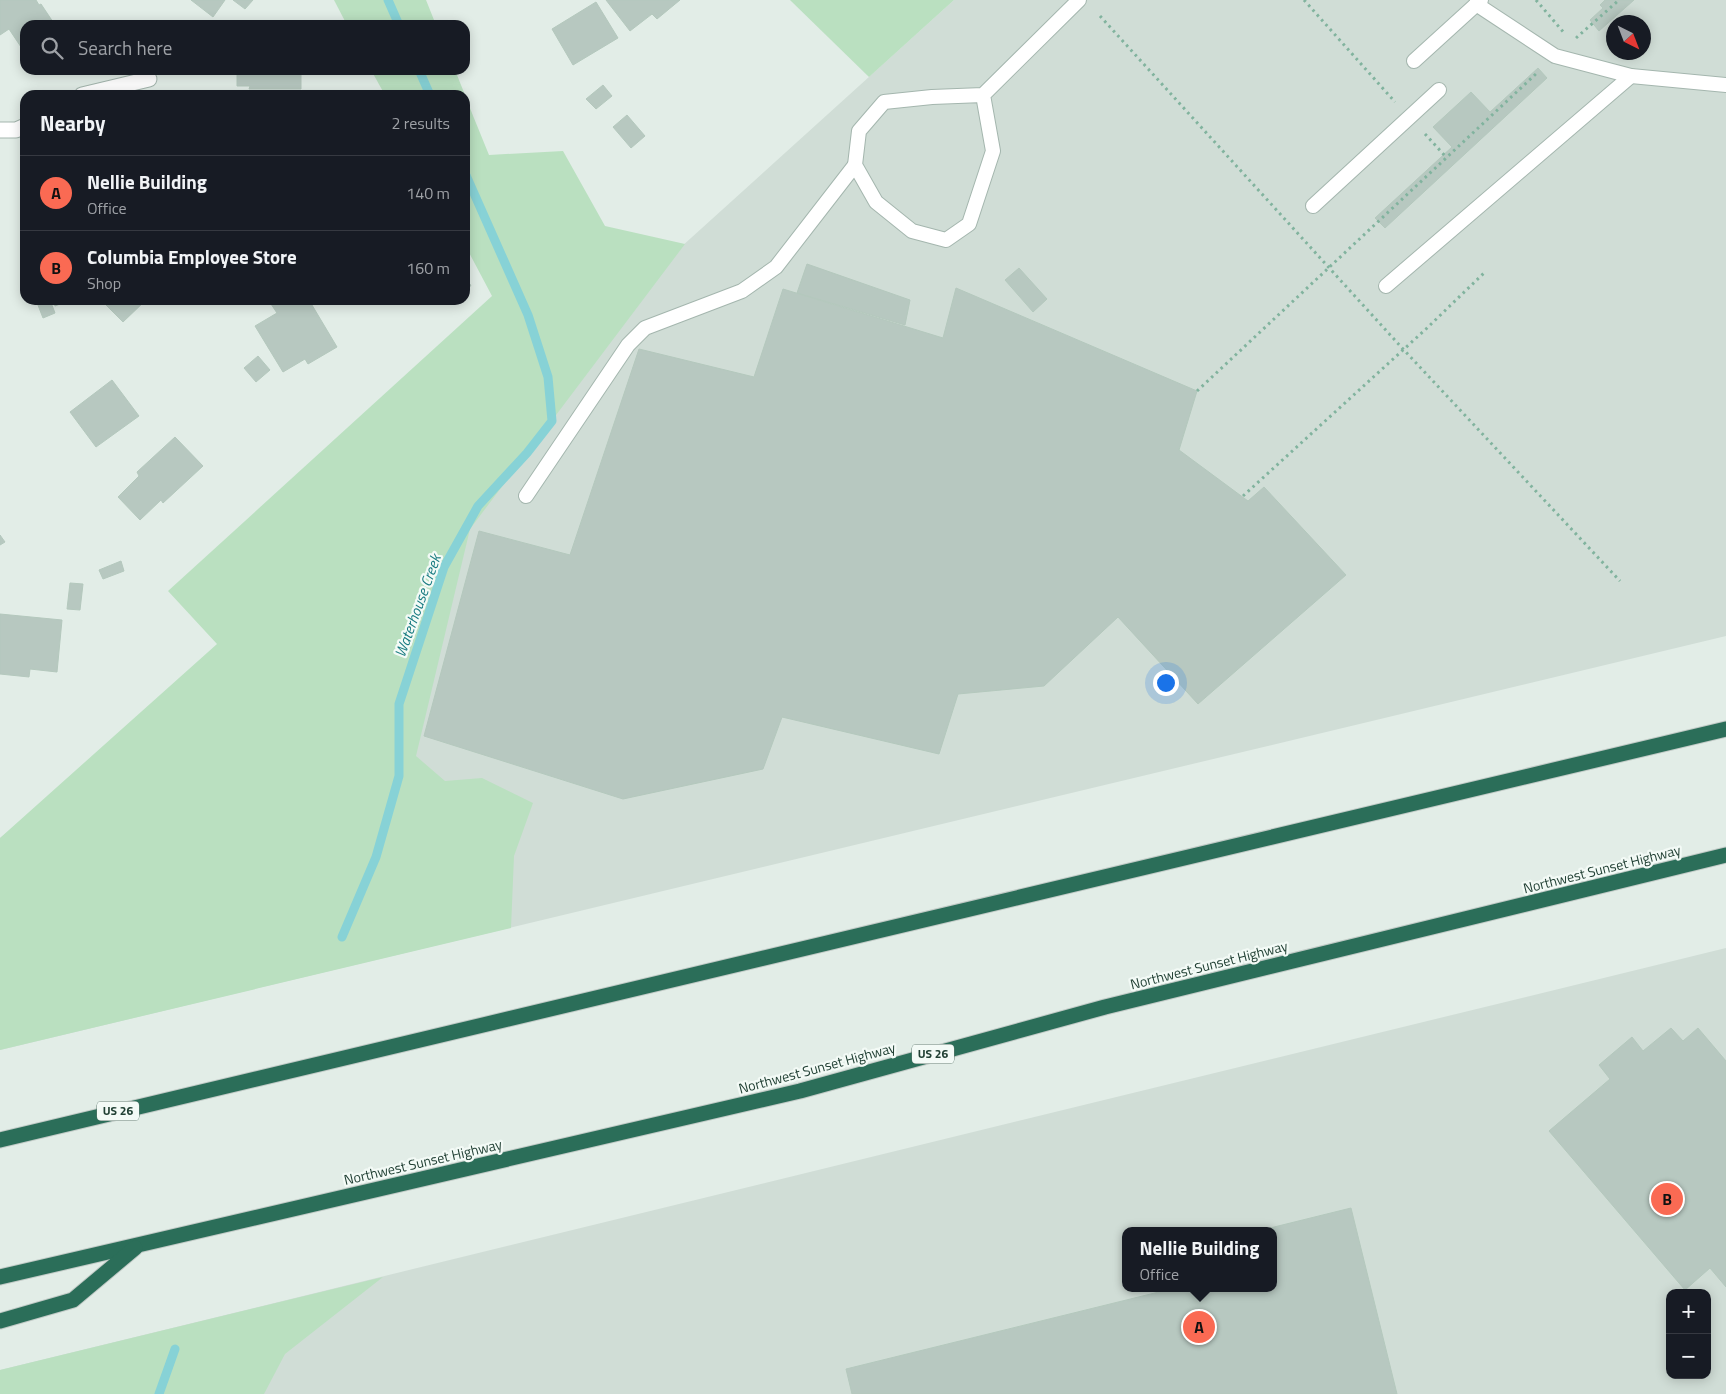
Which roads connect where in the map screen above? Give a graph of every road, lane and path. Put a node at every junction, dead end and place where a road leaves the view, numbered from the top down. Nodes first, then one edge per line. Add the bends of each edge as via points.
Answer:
1 (1079, 0) edge
2 (1304, 0) edge
3 (1536, 0) edge
4 (1619, 0) edge
5 (1479, 2) edge
6 (1100, 16) dead end
7 (1572, 41) junction
8 (1555, 56) junction
9 (1414, 61) dead end
10 (1631, 76) junction
11 (149, 79) dead end
12 (1726, 85) edge
13 (103, 90) edge
14 (1439, 90) dead end
15 (983, 95) junction
16 (1409, 118) junction
17 (20, 128) edge
18 (0, 130) edge
19 (1447, 158) junction
20 (854, 165) junction
21 (1313, 206) dead end
22 (1330, 268) junction
23 (1486, 271) dead end
24 (1386, 286) dead end
25 (1404, 349) junction
26 (1198, 391) dead end
27 (526, 496) dead end
28 (1243, 496) dead end
29 (1620, 581) dead end
30 (1726, 729) edge
31 (1726, 855) edge
32 (0, 1140) edge
33 (138, 1245) junction
34 (0, 1277) edge
35 (0, 1321) edge

1 - 15 lane
2 - 16 path
3 - 7 path
4 - 7 path
5 - 8 lane
5 - 9 lane
6 - 22 path
7 - 8 path
8 - 10 lane
8 - 19 path
10 - 12 lane
10 - 24 lane
11 - 13 street
14 - 16 lane
15 - 20 lane via 884,102 859,131
15 - 20 lane via 993,151 969,224 946,240 912,231 876,202
16 - 19 path
16 - 21 lane
17 - 18 street
19 - 22 path
20 - 27 lane via 776,267 742,291 645,328 628,345
22 - 25 path
22 - 26 path
23 - 25 path
25 - 28 path
25 - 29 path
30 - 32 highway, US 26
31 - 33 highway, Northwest Sunset Highway / US 26 via 1105,1007 800,1091
33 - 34 highway, Northwest Sunset Highway / US 26
33 - 35 highway via 73,1300

